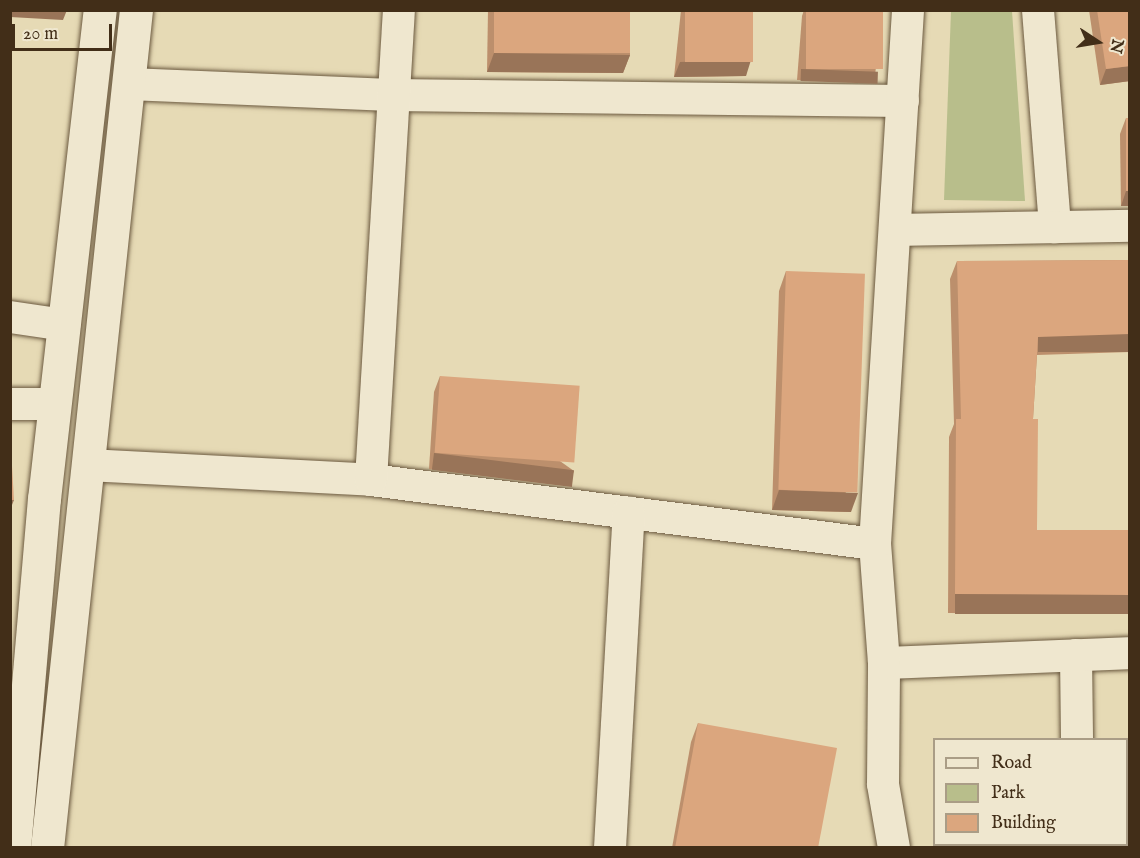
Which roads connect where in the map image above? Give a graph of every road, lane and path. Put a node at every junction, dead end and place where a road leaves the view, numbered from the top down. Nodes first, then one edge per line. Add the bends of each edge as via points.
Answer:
1 (100, 10) edge
2 (136, 10) edge
3 (399, 10) edge
4 (908, 10) edge
5 (1038, 10) edge
6 (129, 84) junction
7 (392, 95) junction
8 (903, 101) junction
9 (1130, 226) edge
10 (1055, 227) junction
11 (895, 230) junction
12 (10, 317) edge
13 (64, 325) junction
14 (10, 404) edge
15 (55, 404) junction
16 (89, 465) junction
17 (371, 480) junction
18 (629, 513) junction
19 (875, 544) junction
20 (1130, 653) edge
21 (1076, 655) junction
22 (884, 663) junction
23 (1077, 738) edge
24 (16, 761) edge
25 (14, 848) edge
26 (47, 848) edge
27 (610, 848) edge
28 (894, 848) edge

1 - 13 street
2 - 6 street
3 - 7 street
4 - 8 street
5 - 10 street
6 - 7 street
6 - 16 street
7 - 8 street
7 - 17 street
8 - 11 street
9 - 10 street
10 - 11 street
11 - 19 street
12 - 13 street
13 - 15 street
14 - 15 street
15 - 24 street
16 - 17 street
16 - 26 street
17 - 18 street
18 - 19 street
18 - 27 street
19 - 22 street
20 - 21 street
21 - 22 street
21 - 23 street
22 - 28 street via 883,784
24 - 25 street

